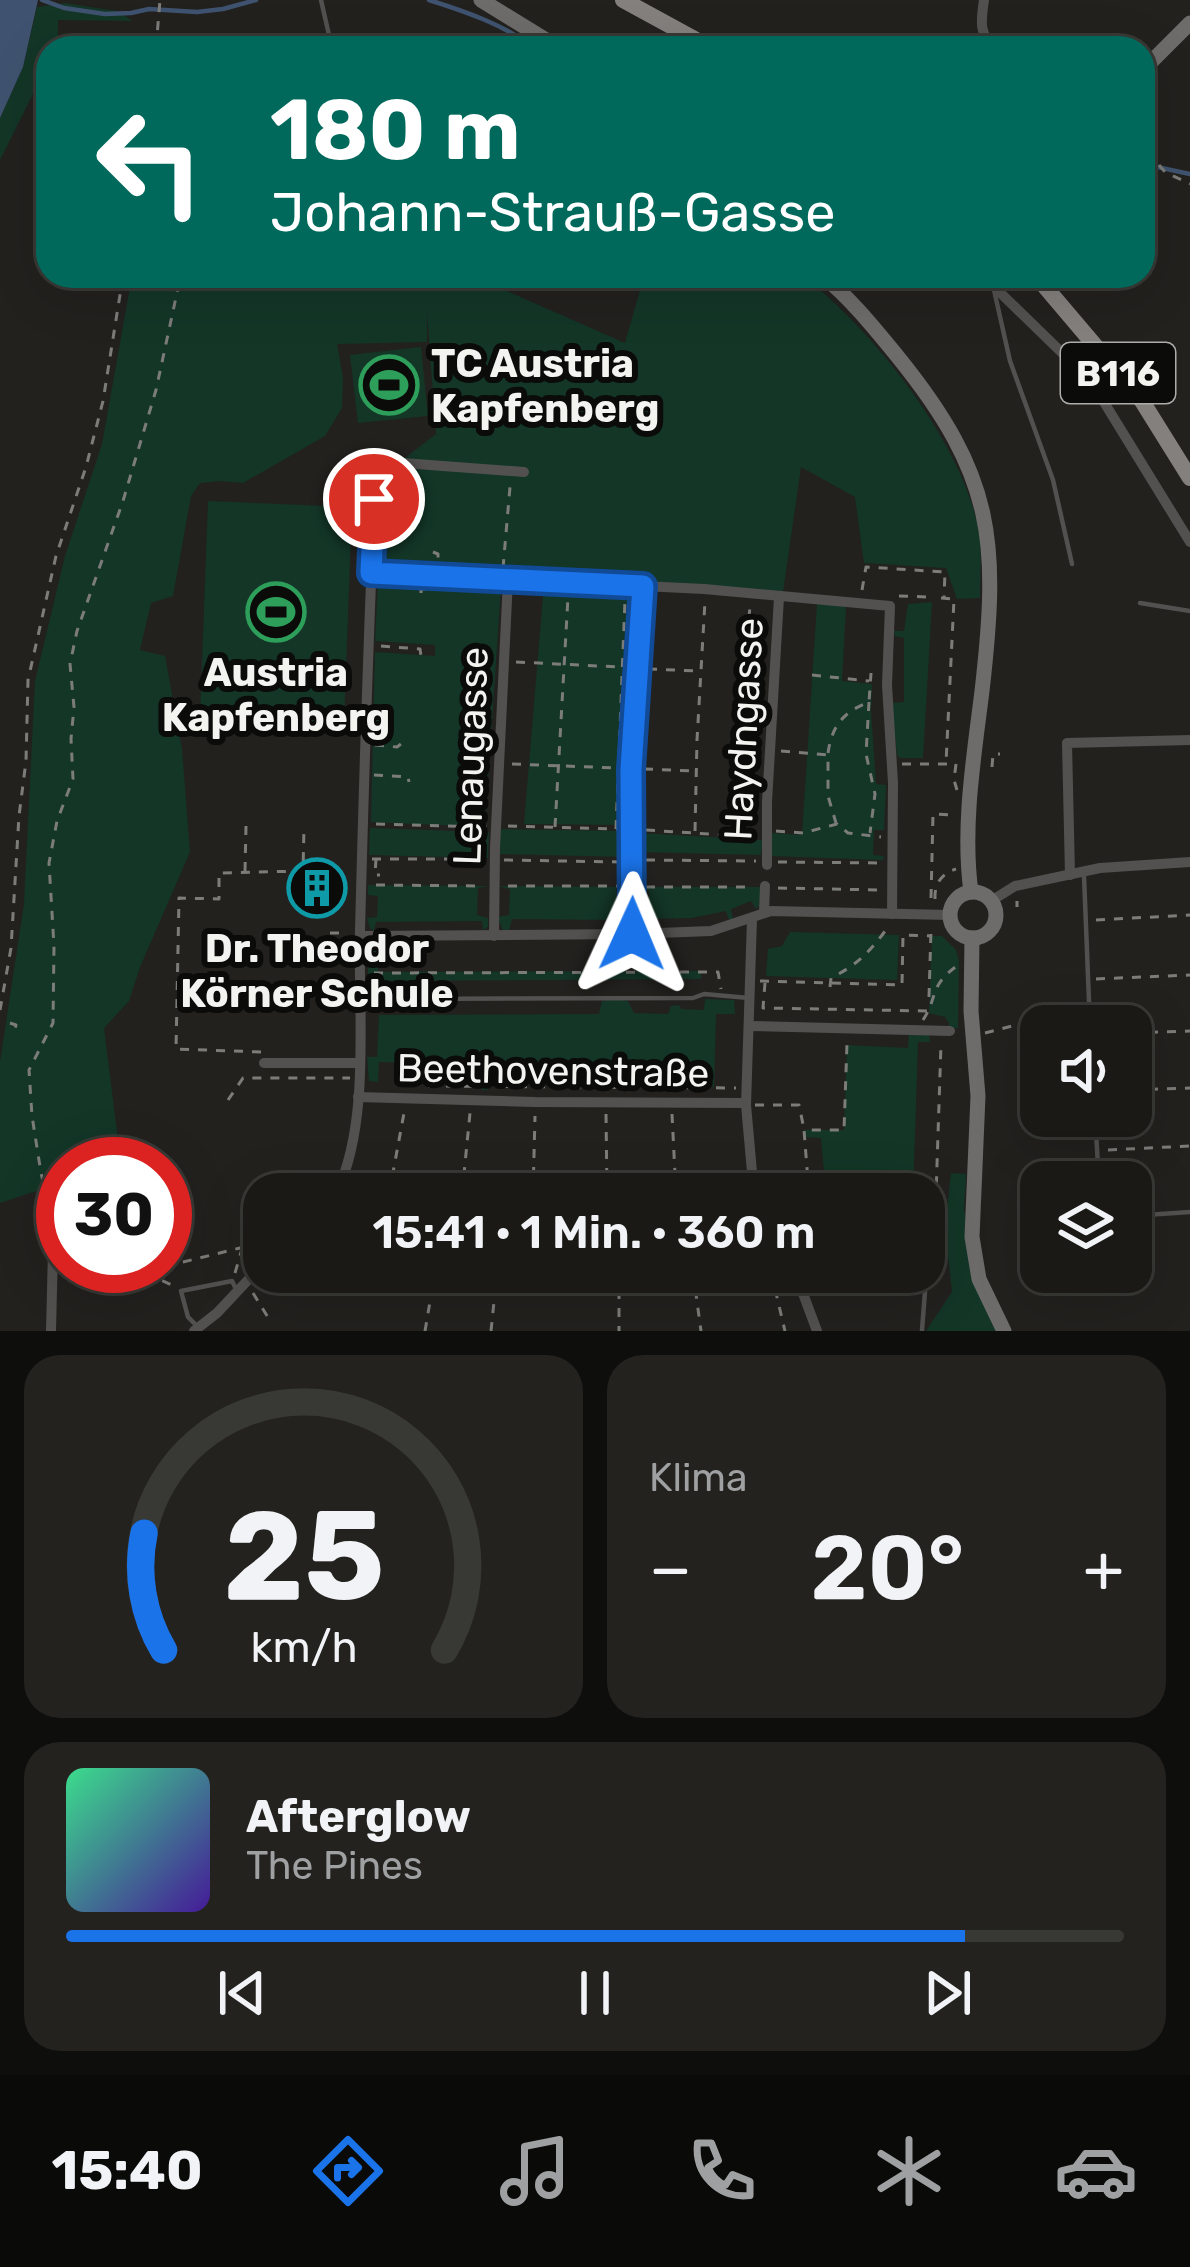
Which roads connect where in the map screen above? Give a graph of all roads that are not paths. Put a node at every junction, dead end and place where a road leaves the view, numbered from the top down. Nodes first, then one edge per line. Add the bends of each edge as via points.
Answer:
1 (321, 0) edge
2 (481, 0) edge
3 (623, 0) edge
4 (984, 0) edge
5 (1190, 23) edge
6 (329, 36) edge
7 (540, 36) edge
8 (689, 36) edge
9 (983, 36) edge
10 (1155, 58) edge
11 (835, 288) edge
12 (990, 288) edge
13 (996, 288) edge
14 (1046, 288) edge
15 (524, 472) dead end
16 (1190, 478) edge
17 (1190, 542) edge
18 (1072, 564) dead end
19 (371, 573) junction
20 (508, 579) junction
21 (643, 586) junction
22 (779, 597) junction
23 (1140, 603) dead end
24 (1190, 611) edge
25 (1190, 740) edge
26 (1190, 862) edge
27 (767, 863) road end
28 (1084, 871) junction
29 (1070, 875) junction
30 (765, 886) dead end
31 (971, 892) junction
32 (991, 901) junction
33 (950, 915) junction
34 (758, 916) junction
35 (890, 920) junction
36 (632, 934) junction
37 (354, 935) junction
38 (494, 936) junction
39 (972, 938) junction
40 (363, 991) junction
41 (745, 998) junction
42 (1089, 1005) edge
43 (749, 1026) junction
44 (946, 1031) road end
45 (264, 1063) road end
46 (358, 1063) junction
47 (358, 1097) junction
48 (746, 1104) junction
49 (346, 1173) edge
50 (752, 1173) edge
51 (1190, 1212) edge
52 (1152, 1215) edge
53 (243, 1280) edge
54 (238, 1284) junction
55 (52, 1293) edge
56 (803, 1293) edge
57 (925, 1293) edge
58 (197, 1329) edge
59 (922, 1330) edge
60 (51, 1331) edge
61 (818, 1331) edge
62 (1004, 1331) edge

1 - 6 lane
2 - 7 main road
3 - 8 main road
4 - 9 street
5 - 10 main road
11 - 31 main road via 951,430 988,530 992,585 971,793
12 - 18 lane
13 - 17 street via 1091,381
14 - 16 main road, B116 via 1142,401
15 - 19 street via 376,461
19 - 20 street
19 - 37 street
20 - 21 street
20 - 38 street, Lenaugasse
21 - 22 street
21 - 36 street via 631,769
22 - 27 street, Haydngasse
22 - 35 street via 890,606
23 - 24 lane
25 - 29 street via 1067,743
26 - 28 street
28 - 29 street
28 - 42 lane
29 - 32 street via 1015,886
30 - 34 street, Haydngasse
31 - 32 main road
31 - 33 main road
32 - 39 main road via 992,928
33 - 35 street
33 - 39 main road via 954,928
34 - 35 street
34 - 36 street via 711,931
34 - 41 street, Haydngasse
36 - 38 street
37 - 38 street
37 - 40 street
39 - 62 main road via 979,1096 972,1237
40 - 41 lane via 391,999
40 - 46 street
41 - 43 street, Haydngasse
43 - 44 street
43 - 48 street, Haydngasse
45 - 46 street
46 - 47 street
47 - 48 street, Beethovenstraße
47 - 49 street
48 - 50 street, Haydngasse
51 - 52 lane
53 - 54 street
54 - 58 street
54 - 58 lane via 181,1292
55 - 60 street
56 - 61 street
57 - 59 lane

